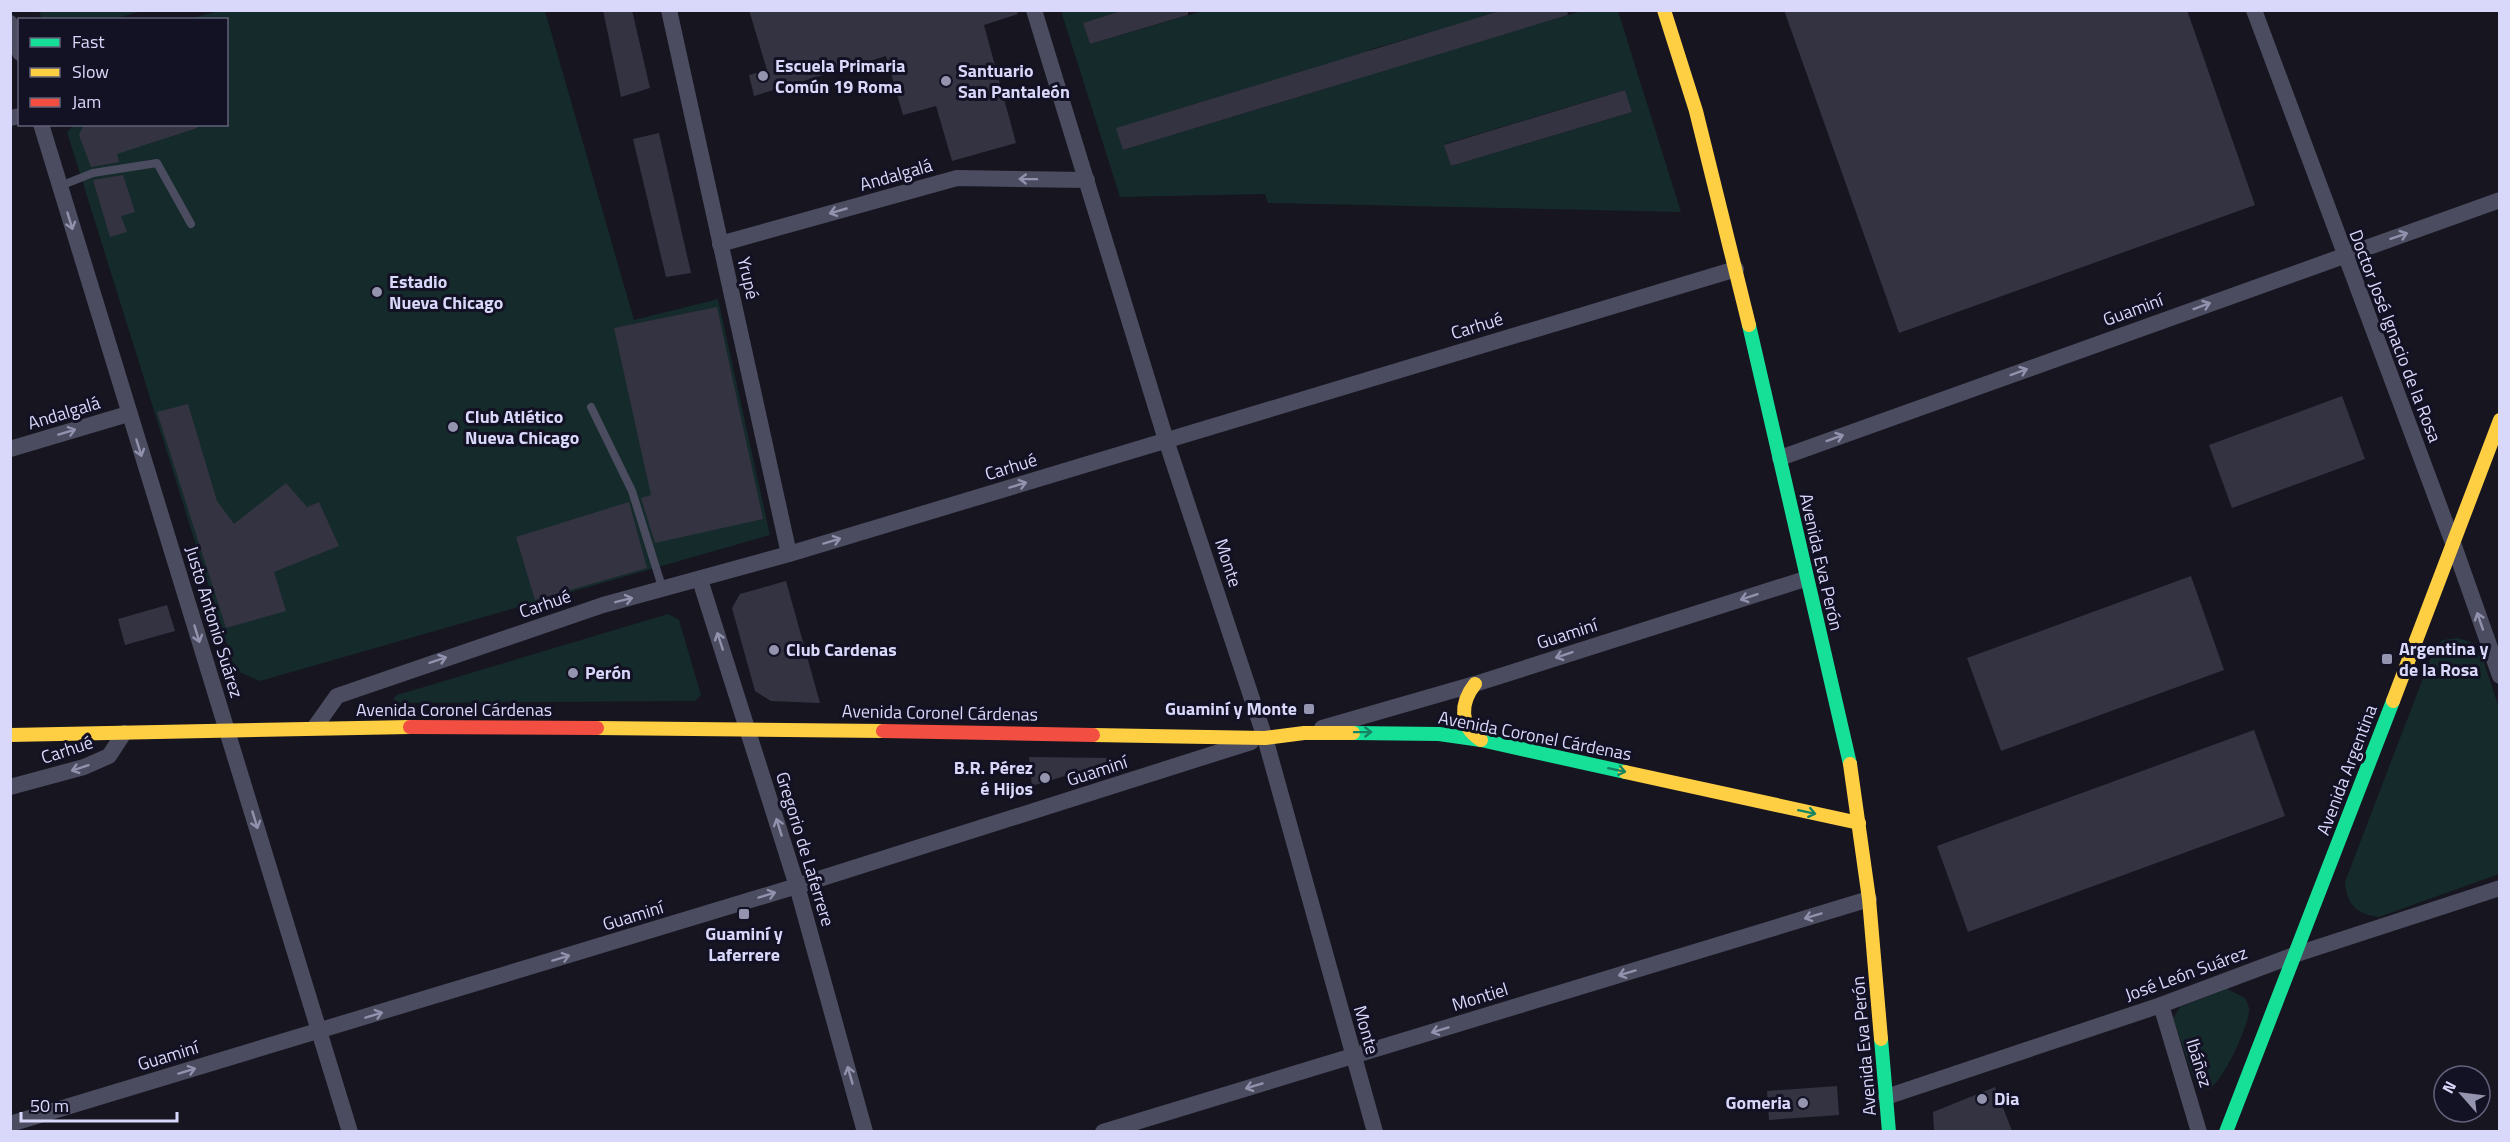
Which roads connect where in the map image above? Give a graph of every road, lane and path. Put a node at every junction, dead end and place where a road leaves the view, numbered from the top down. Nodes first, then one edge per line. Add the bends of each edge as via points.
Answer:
1 (669, 10) edge
2 (1034, 10) edge
3 (1664, 10) edge
4 (2254, 10) edge
5 (10, 23) edge
6 (18, 47) edge
7 (42, 126) edge
8 (1087, 180) junction
9 (60, 186) junction
10 (2499, 200) edge
11 (191, 224) dead end
12 (720, 244) junction
13 (2344, 255) junction
14 (1736, 269) junction
15 (591, 407) dead end
16 (128, 414) junction
17 (2499, 420) edge
18 (1167, 440) junction
19 (10, 449) edge
20 (1780, 458) junction
21 (2453, 543) junction
22 (789, 554) junction
23 (1805, 579) junction
24 (700, 580) junction
25 (663, 590) junction
26 (2499, 676) edge
27 (1475, 684) junction
28 (227, 728) junction
29 (315, 728) junction
30 (748, 728) junction
31 (124, 733) junction
32 (1304, 733) junction
33 (10, 735) edge
34 (1265, 738) junction
35 (1481, 740) junction
36 (10, 787) edge
37 (1859, 823) junction
38 (797, 886) junction
39 (2499, 888) edge
40 (1869, 899) junction
41 (2297, 954) junction
42 (2161, 1005) junction
43 (319, 1032) junction
44 (1352, 1056) junction
45 (1886, 1097) junction
46 (10, 1124) edge
47 (350, 1131) edge
48 (865, 1131) edge
49 (1102, 1131) edge
50 (1375, 1131) edge
51 (1889, 1131) edge
52 (2199, 1131) edge
53 (2226, 1131) edge

1 - 12 street, Yrupé
2 - 8 street, Monte
3 - 14 street, Avenida Eva Perón via 1696,111
4 - 13 street, Doctor José Ignacio de la Rosa
5 - 6 street
7 - 9 street, Justo Antonio Suárez
8 -> 12 street, Andalgalá via 957,178
8 - 18 street, Monte
9 - 11 lane via 93,173 157,163
9 -> 16 street, Justo Antonio Suárez
13 -> 10 street, Guaminí
12 - 22 street, Yrupé
20 -> 13 street, Guaminí
13 - 21 street, Doctor José Ignacio de la Rosa
14 - 18 street, Carhué
14 - 20 street, Avenida Eva Perón
15 - 25 lane via 632,491
19 -> 16 street, Andalgalá
16 -> 28 street, Justo Antonio Suárez
17 - 21 street, Avenida Argentina
22 -> 18 street, Carhué
18 - 34 street, Monte
20 - 23 street, Avenida Eva Perón
26 -> 21 street, Doctor José Ignacio de la Rosa
21 - 41 street, Avenida Argentina
22 - 24 street, Carhué
23 -> 27 street, Guaminí
23 - 37 street, Avenida Eva Perón via 1851,769
24 - 25 street, Carhué
30 -> 24 street, Gregorio de Laferrere
29 -> 25 street, Carhué via 337,696 603,605
27 - 32 street, Guaminí
27 - 35 street via 1468,691 1463,722 1470,736
28 - 29 street, Avenida Coronel Cárdenas
28 - 31 street, Avenida Coronel Cárdenas
28 -> 43 street, Justo Antonio Suárez
29 - 30 street, Avenida Coronel Cárdenas
30 - 34 street, Avenida Coronel Cárdenas
38 -> 30 street, Gregorio de Laferrere
31 - 33 street, Avenida Coronel Cárdenas
31 -> 36 street, Carhué via 109,756 84,767
32 - 34 street, Avenida Coronel Cárdenas
32 -> 35 street, Avenida Coronel Cárdenas via 1405,732
34 - 38 street, Guaminí
34 - 44 street, Monte
35 -> 37 street, Avenida Coronel Cárdenas
37 - 40 street, Avenida Eva Perón
43 -> 38 street, Guaminí
48 -> 38 street, Gregorio de Laferrere
39 - 41 street, José León Suárez
40 -> 44 street, Montiel
40 - 45 street, Avenida Eva Perón
41 - 42 street, José León Suárez
41 - 53 street, Avenida Argentina
42 - 45 street, José León Suárez
42 - 52 street, Ibáñez
46 -> 43 street, Guaminí
43 - 47 street, Justo Antonio Suárez
44 -> 49 street, Montiel
44 - 50 street, Monte
45 - 51 street, Avenida Eva Perón

